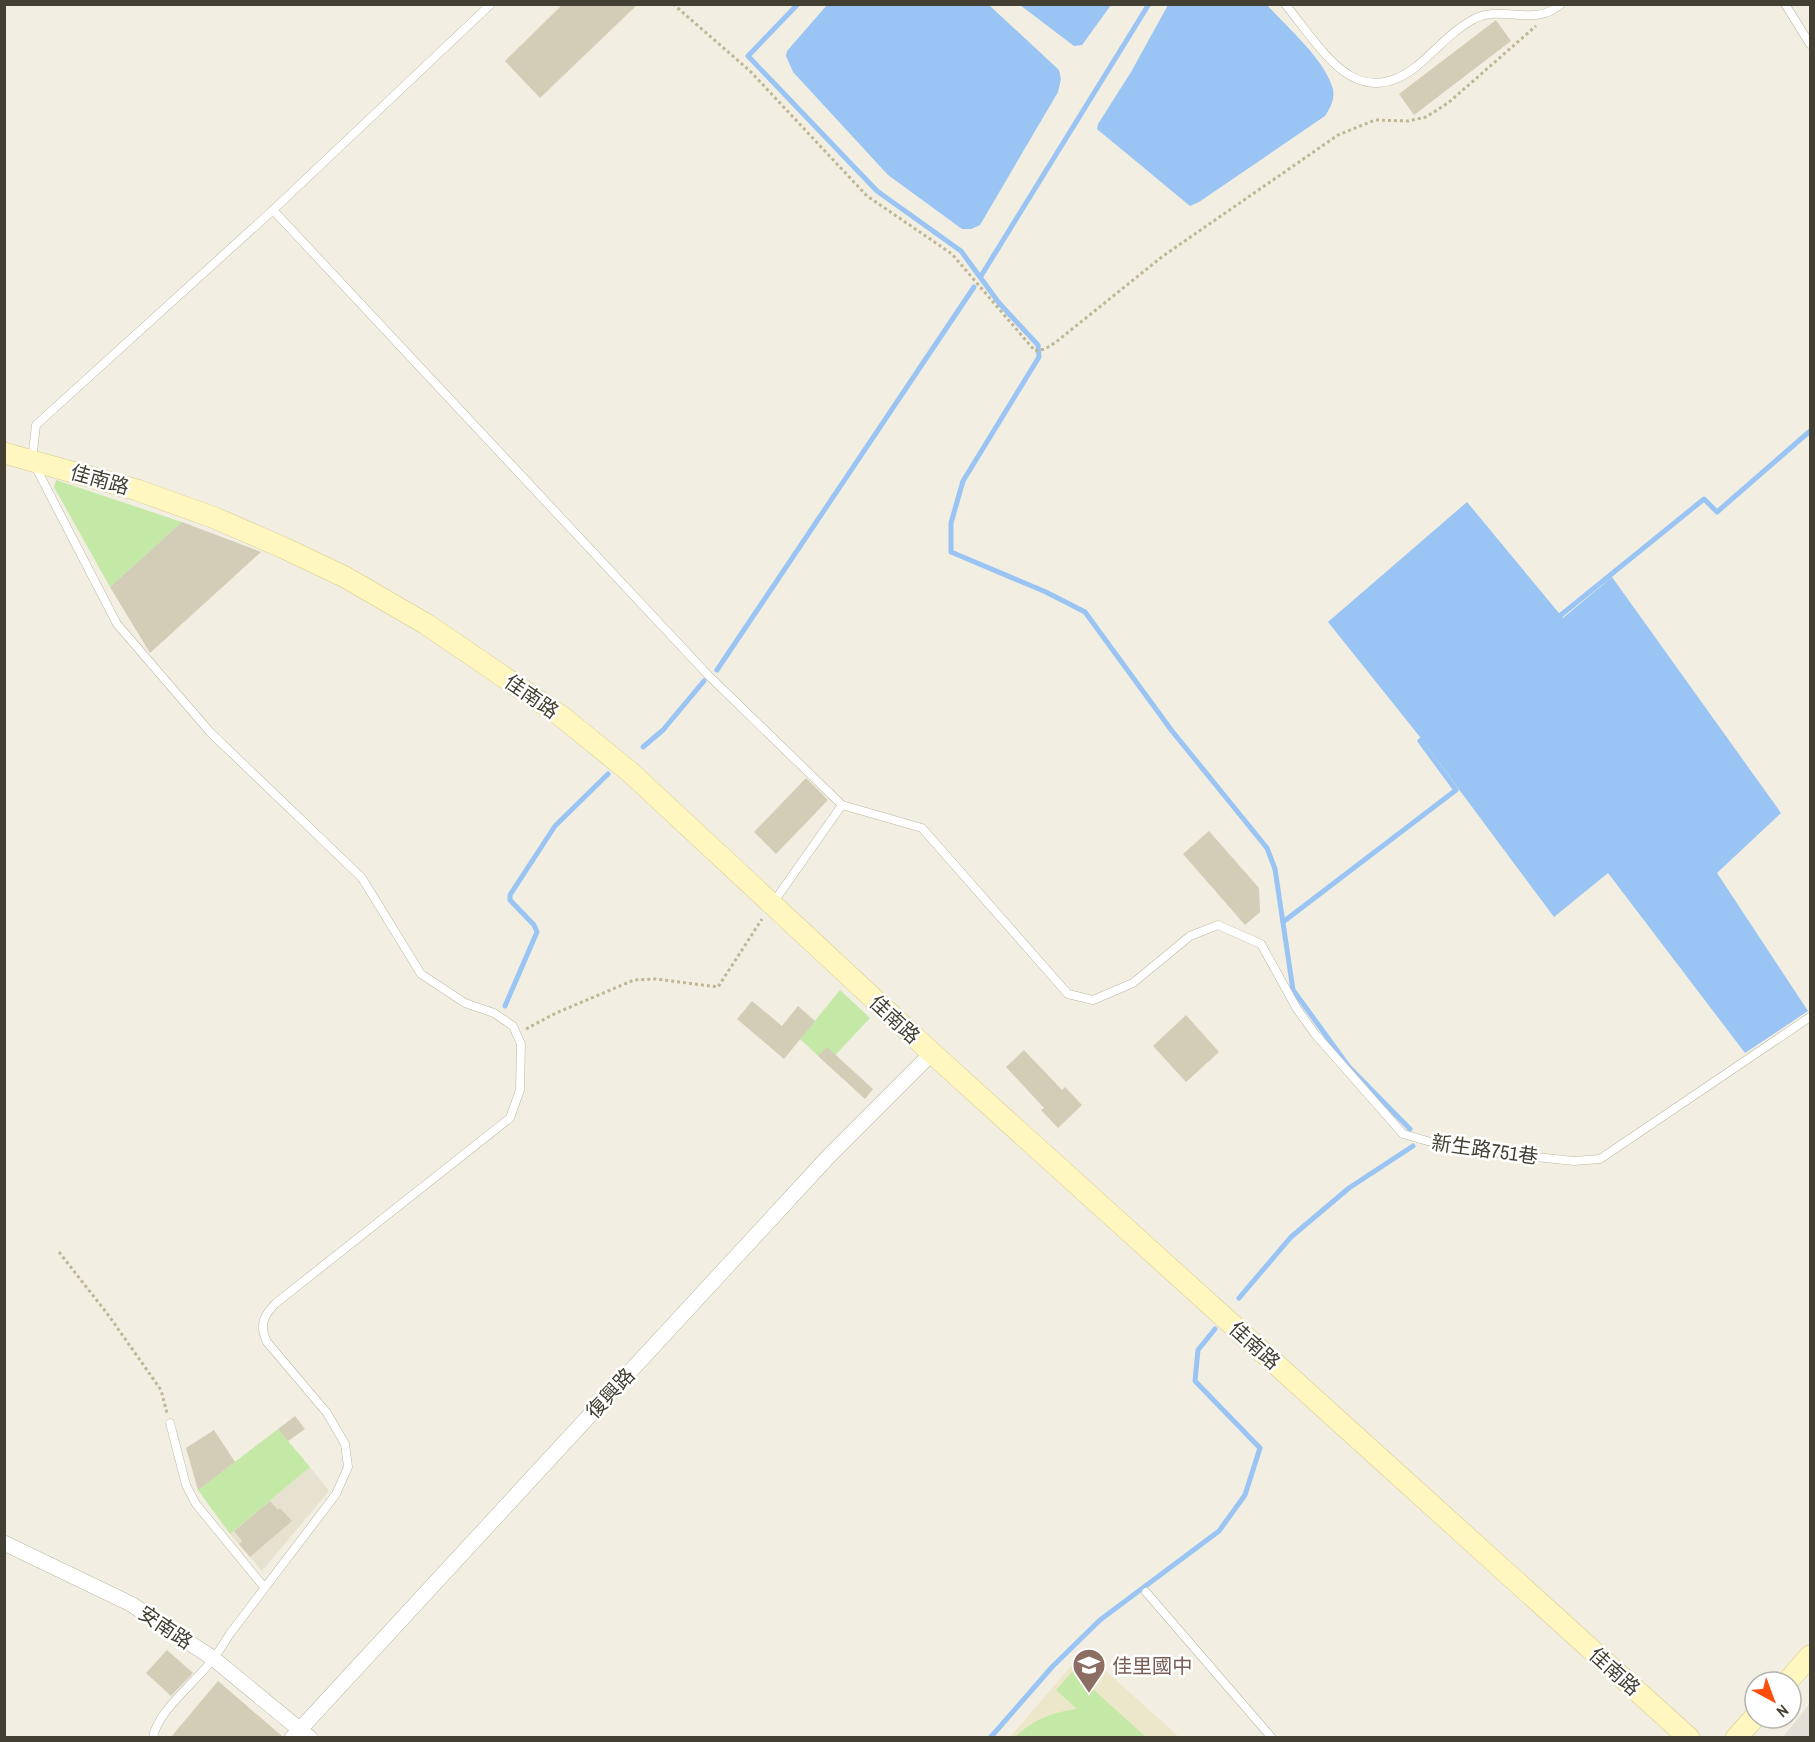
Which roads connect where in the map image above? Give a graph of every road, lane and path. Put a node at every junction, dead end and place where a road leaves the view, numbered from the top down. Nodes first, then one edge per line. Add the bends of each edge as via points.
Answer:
1 (492, 4) edge
2 (673, 4) edge
3 (1285, 4) edge
4 (1561, 4) edge
5 (1785, 4) edge
6 (1551, 13) junction
7 (1810, 44) edge
8 (273, 210) junction
9 (4, 453) edge
10 (32, 460) junction
11 (842, 805) junction
12 (772, 904) junction
13 (1810, 1017) edge
14 (516, 1034) junction
15 (932, 1053) junction
16 (59, 1252) dead end
17 (170, 1423) joint
18 (4, 1544) edge
19 (264, 1587) junction
20 (1146, 1592) dead end
21 (1810, 1656) edge
22 (214, 1659) junction
23 (1798, 1670) edge
24 (301, 1734) edge
25 (153, 1737) edge
26 (1272, 1737) edge
27 (1689, 1737) edge

1 - 8 lane
2 - 6 path via 750,71 867,196 952,254 1035,351 1045,349 1163,256 1338,135 1375,120 1426,117 1448,103
3 - 6 lane via 1346,76 1381,84 1414,68 1473,20 1490,13 1533,18
4 - 6 lane
5 - 7 lane
8 - 10 lane via 36,425
8 - 11 lane via 708,675
9 - 10 street, 佳南路
10 - 12 street, 佳南路 via 137,490 215,518 345,577 426,624 561,716 630,772
10 - 14 lane via 117,624 210,732 362,878 421,974 465,1003 494,1013 513,1026
11 - 12 lane
11 - 13 lane, 新生路751巷 via 922,828 1068,994 1093,1000 1133,983 1190,936 1218,925 1261,944 1315,1034 1403,1134 1452,1148 1574,1161 1600,1159
12 - 14 path via 718,987 634,980
12 - 15 street, 佳南路
14 - 19 lane via 521,1044 520,1090 510,1118 276,1303 262,1321 261,1331 267,1342 327,1413 345,1444 348,1467 336,1494
15 - 24 street, 復興路 via 829,1156
15 - 27 street, 佳南路
16 - 17 path via 161,1390
17 - 19 lane via 186,1485 196,1504
18 - 22 street, 安南路 via 131,1604
19 - 22 lane
20 - 26 lane
21 - 23 street
22 - 24 street, 安南路
22 - 25 lane via 165,1714

